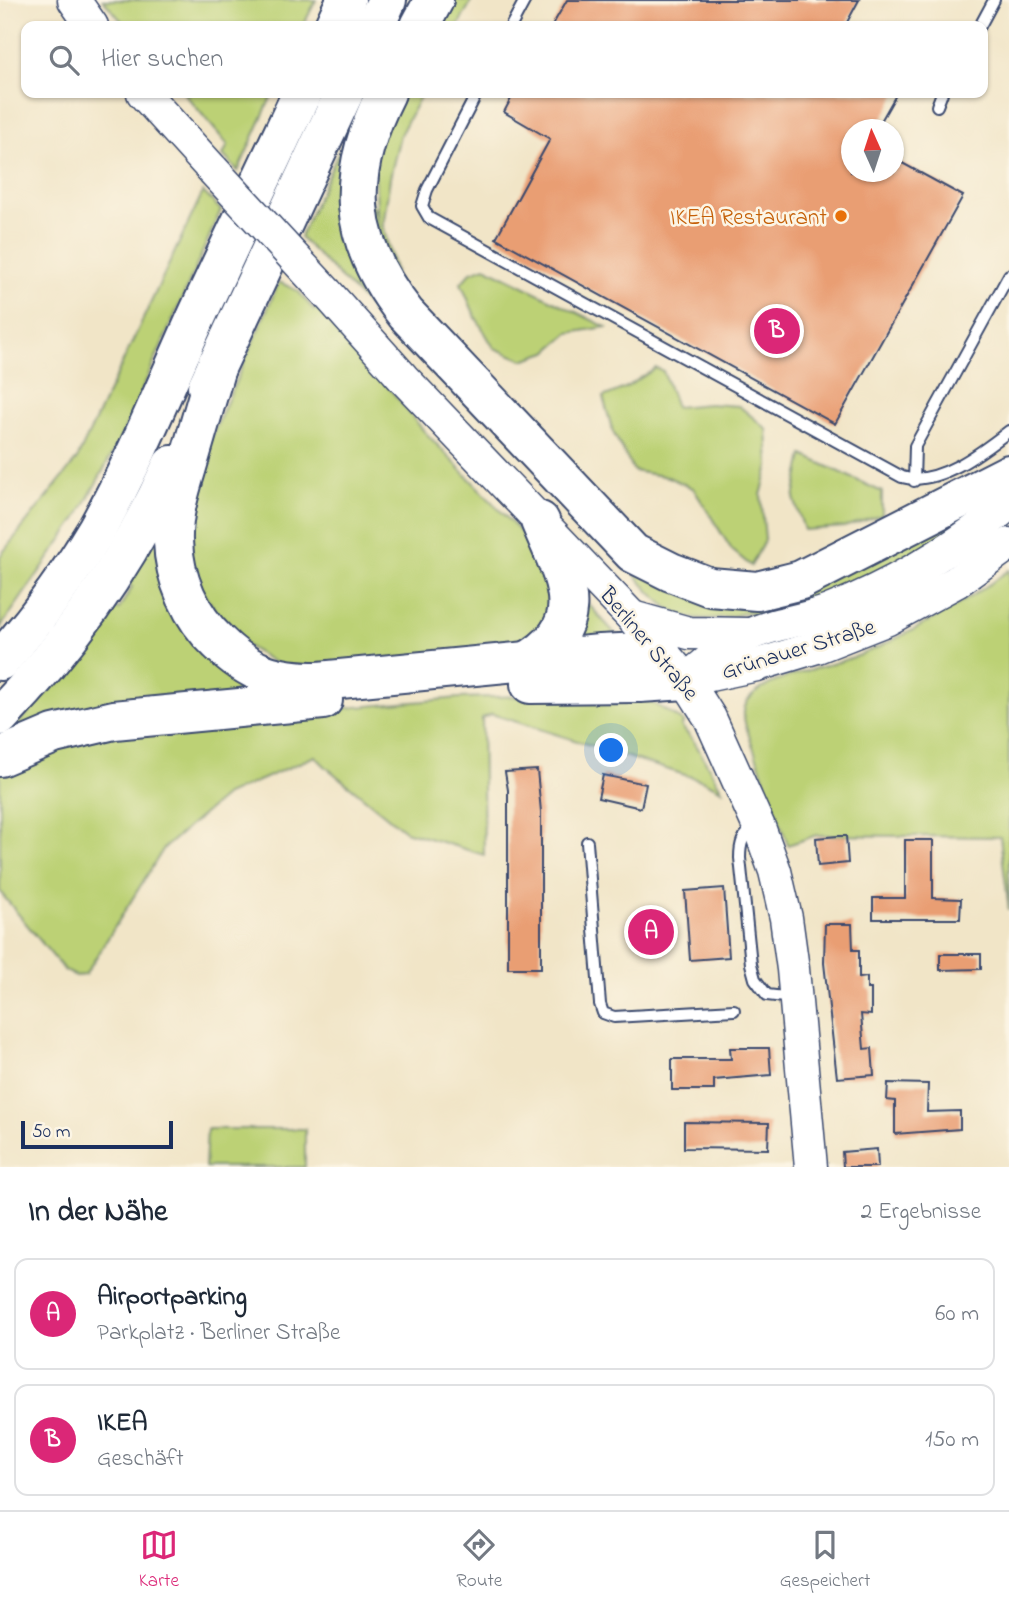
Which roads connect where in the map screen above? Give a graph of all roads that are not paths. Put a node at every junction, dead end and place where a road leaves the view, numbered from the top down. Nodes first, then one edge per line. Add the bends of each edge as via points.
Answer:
1 (74, 0) edge
2 (346, 0) edge
3 (387, 0) edge
4 (434, 0) edge
5 (525, 0) edge
6 (995, 0) edge
7 (89, 21) edge
8 (336, 21) edge
9 (377, 21) edge
10 (423, 21) edge
11 (514, 21) edge
12 (983, 21) edge
13 (148, 98) edge
14 (300, 98) edge
15 (342, 98) edge
16 (384, 98) edge
17 (474, 98) edge
18 (940, 98) edge
19 (936, 106) dead end
20 (1009, 275) edge
21 (217, 364) junction
22 (1009, 431) edge
23 (1009, 474) edge
24 (914, 481) junction
25 (1009, 505) edge
26 (540, 521) junction
27 (1009, 544) edge
28 (632, 617) junction
29 (750, 634) junction
30 (661, 651) junction
31 (0, 661) edge
32 (523, 663) junction
33 (686, 680) junction
34 (0, 716) edge
35 (0, 757) edge
36 (760, 827) junction
37 (587, 842) dead end
38 (796, 998) junction
39 (734, 1010) dead end
40 (811, 1167) edge

1 - 7 main road
2 - 8 highway
3 - 9 highway
4 - 10 highway
5 - 11 lane
6 - 12 lane
13 - 26 main road, Berliner Straße, bridge
14 - 31 highway via 126,475 61,584
15 - 21 highway
16 - 23 highway via 359,163 357,189 358,214 376,270 406,314 633,553 710,587 757,591 801,580
17 - 24 lane via 427,191 422,206 429,218
18 - 19 lane
20 - 24 lane via 915,446
21 - 32 highway via 181,488 173,541 186,596 208,634 247,666 288,681
21 - 34 highway via 159,494 126,552 57,651
22 - 24 lane via 941,475
25 - 29 main road, Grünauer Straße via 981,528 893,582 828,611
26 - 28 main road, Berliner Straße
26 - 32 highway via 566,584 568,605 563,626 551,642
27 - 33 main road, Grünauer Straße via 956,582 888,619 817,647
28 - 29 main road, Grünauer Straße via 689,634
28 - 30 main road, Berliner Straße
29 - 33 main road, Grünauer Straße via 720,651
30 - 32 highway
30 - 33 main road, Berliner Straße
33 - 35 highway via 464,686 114,720 54,734
33 - 36 main road, Berliner Straße via 718,734
36 - 38 main road, Berliner Straße via 786,918
36 - 38 lane via 747,832 740,845 751,964 767,995
37 - 39 lane via 603,1013 614,1017
38 - 40 main road, Berliner Straße

